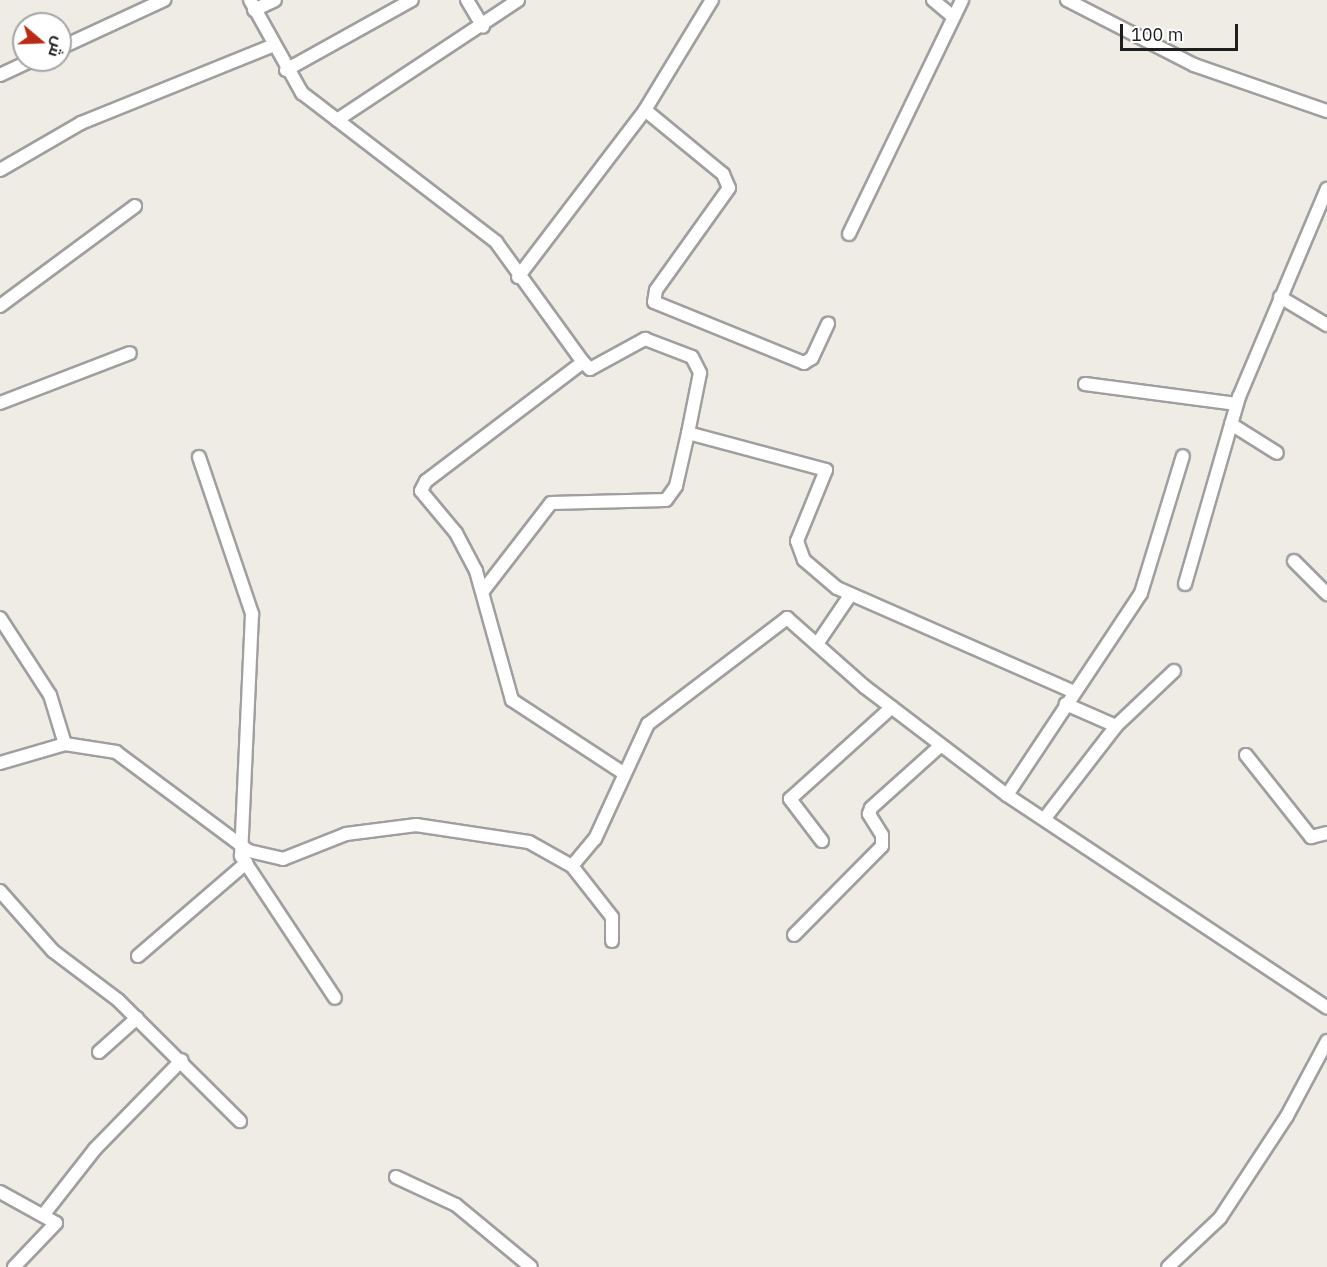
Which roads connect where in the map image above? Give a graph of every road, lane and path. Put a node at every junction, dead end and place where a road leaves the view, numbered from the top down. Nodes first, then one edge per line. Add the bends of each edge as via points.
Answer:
1 (164, 0) edge
2 (275, 0) edge
3 (412, 0) edge
4 (467, 0) edge
5 (518, 0) edge
6 (712, 0) edge
7 (933, 0) edge
8 (962, 0) edge
9 (1066, 0) edge
10 (252, 5) edge
11 (953, 17) junction
12 (483, 27) junction
13 (72, 42) edge
14 (272, 46) junction
15 (285, 70) junction
16 (645, 110) junction
17 (1327, 111) edge
18 (338, 120) junction
19 (0, 170) edge
20 (1327, 189) edge
21 (135, 206) dead end
22 (849, 234) dead end
23 (518, 277) junction
24 (1280, 297) junction
25 (0, 306) edge
26 (828, 323) dead end
27 (1327, 325) edge
28 (129, 353) dead end
29 (583, 362) junction
30 (1085, 384) dead end
31 (0, 403) edge
32 (1237, 404) junction
33 (1231, 424) junction
34 (688, 433) junction
35 (1277, 453) dead end
36 (1183, 456) dead end
37 (199, 457) dead end
38 (1294, 561) dead end
39 (1185, 584) dead end
40 (483, 591) junction
41 (851, 594) junction
42 (1327, 594) edge
43 (0, 618) edge
44 (817, 644) junction
45 (1174, 671) dead end
46 (1074, 692) junction
47 (1066, 704) junction
48 (892, 706) junction
49 (1116, 726) junction
50 (65, 744) junction
51 (940, 746) junction
52 (1246, 755) dead end
53 (0, 763) edge
54 (623, 773) junction
55 (1007, 795) junction
56 (1045, 818) junction
57 (1327, 833) edge
58 (822, 841) dead end
59 (240, 844) junction
60 (246, 863) junction
61 (572, 866) junction
62 (0, 891) edge
63 (794, 935) dead end
64 (612, 941) dead end
65 (138, 956) dead end
66 (335, 998) dead end
67 (1327, 1008) edge
68 (137, 1018) junction
69 (1327, 1041) edge
70 (99, 1052) dead end
71 (182, 1060) junction
72 (240, 1120) dead end
73 (396, 1177) dead end
74 (0, 1192) edge
75 (44, 1214) junction
76 (14, 1267) edge
77 (531, 1267) edge
78 (1168, 1267) edge

1 - 13 street
2 - 10 street
3 - 15 street
4 - 12 street
5 - 12 street
6 - 16 street
7 - 11 street
8 - 11 street
9 - 17 street via 1194,65
10 - 14 street
11 - 22 street
12 - 18 street
14 - 15 street
14 - 19 street via 81,123
15 - 18 street via 302,93
16 - 23 street
16 - 26 street via 723,174 729,188 656,290 654,302 804,363 812,358
18 - 23 street via 487,233
20 - 24 street
21 - 25 street
23 - 29 street
24 - 27 street
24 - 32 street
28 - 31 street
29 - 34 street via 590,369 645,339 692,357 700,373
29 - 40 street via 422,486 423,498 456,533
30 - 32 street
32 - 33 street
33 - 35 street
33 - 39 street
34 - 40 street via 676,486 666,500 551,503
34 - 41 street via 825,470 797,550
36 - 46 street via 1141,593
37 - 59 street via 252,614
38 - 42 street
40 - 54 street via 512,700
41 - 44 street
41 - 46 street
43 - 50 street via 50,695
44 - 48 street
44 - 54 street via 794,621 780,620 648,724
45 - 49 street
46 - 47 street
47 - 49 street
47 - 55 street
48 - 51 street
48 - 58 street via 790,799
49 - 56 street
50 - 53 street
50 - 59 street via 116,752
51 - 55 street
51 - 63 street via 871,808 868,814 882,835 882,846
52 - 57 street via 1311,837
54 - 61 street via 595,839
55 - 56 street
56 - 67 street
59 - 60 street
59 - 61 street via 283,859 346,834 416,825 529,842
60 - 65 street
60 - 66 street
61 - 64 street via 612,917
62 - 68 street via 53,951
68 - 70 street
68 - 71 street
69 - 78 street via 1287,1116 1220,1218
71 - 72 street
71 - 75 street via 95,1149
73 - 77 street via 456,1205
74 - 75 street
75 - 76 street via 53,1219 54,1228

